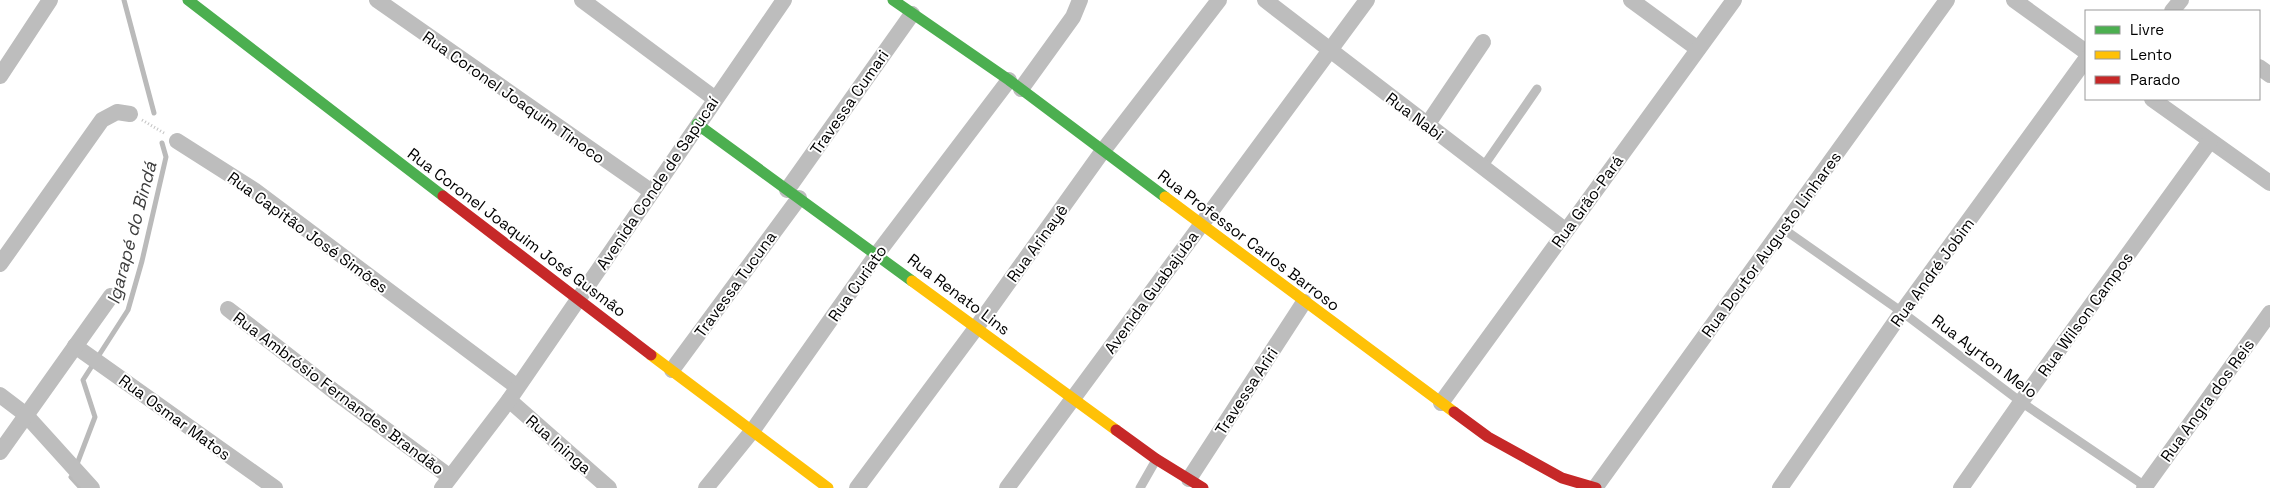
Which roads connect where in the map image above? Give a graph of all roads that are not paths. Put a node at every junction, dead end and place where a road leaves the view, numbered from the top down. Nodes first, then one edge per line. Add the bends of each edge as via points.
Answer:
1 (50, 0) edge
2 (188, 0) edge
3 (582, 0) edge
4 (893, 0) edge
5 (1080, 0) edge
6 (1219, 0) edge
7 (1265, 0) edge
8 (1367, 0) edge
9 (1631, 0) edge
10 (1734, 0) edge
11 (1947, 0) edge
12 (2014, 0) edge
13 (782, 1) edge
14 (388, 3) edge
15 (912, 14) junction
16 (1483, 42) dead end
17 (1698, 49) junction
18 (1331, 50) junction
19 (2085, 51) edge
20 (2085, 60) edge
21 (0, 76) edge
22 (1015, 84) junction
23 (1537, 89) dead end
24 (714, 98) junction
25 (2153, 100) edge
26 (130, 114) road end
27 (697, 124) junction
28 (1427, 126) junction
29 (178, 141) road end
30 (2210, 141) junction
31 (1102, 152) junction
32 (1483, 167) junction
33 (2270, 182) edge
34 (652, 192) junction
35 (793, 194) junction
36 (1201, 225) junction
37 (1782, 228) junction
38 (1565, 230) junction
39 (877, 254) junction
40 (0, 264) edge
41 (111, 296) dead end
42 (578, 300) junction
43 (1304, 302) junction
44 (228, 309) dead end
45 (1902, 312) junction
46 (2270, 313) edge
47 (976, 328) junction
48 (76, 346) junction
49 (672, 370) junction
50 (513, 393) junction
51 (0, 395) edge
52 (1073, 398) junction
53 (1441, 402) junction
54 (2021, 402) junction
55 (25, 414) junction
56 (753, 430) junction
57 (0, 452) edge
58 (1156, 459) junction
59 (446, 482) edge
60 (1196, 484) edge
61 (2146, 487) edge
62 (92, 488) edge
63 (275, 488) edge
64 (609, 488) edge
65 (706, 488) edge
66 (828, 488) edge
67 (857, 488) edge
68 (1007, 488) edge
69 (1140, 488) edge
70 (1596, 488) edge
71 (1780, 488) edge
72 (1961, 488) edge

1 - 21 street
2 - 42 street, Rua Coronel Joaquim José Gusmão
3 - 24 street
4 - 15 street, Rua Professor Carlos Barroso
5 - 22 street, Rua Curiato via 1073,17
6 - 31 street, Rua Arinayê
7 - 18 street, Rua Nabi
8 - 18 street, Avenida Guabajuba
9 - 17 street
10 - 17 street, Rua Grão-Pará
11 - 37 street, Rua Doutor Augusto Linhares
12 - 19 street
13 - 24 street, Avenida Conde de Sapucaí
14 - 34 street, Rua Coronel Joaquim Tinoco
15 - 22 street, Rua Professor Carlos Barroso
15 - 35 street, Travessa Cumari
16 - 28 street
17 - 38 street, Rua Grão-Pará
18 - 28 street, Rua Nabi
18 - 36 street, Avenida Guabajuba
20 - 45 street, Rua André Jobim
22 - 31 street, Rua Professor Carlos Barroso
22 - 39 street, Rua Curiato
23 - 32 lane
24 - 27 street, Avenida Conde de Sapucaí
25 - 30 street
26 - 40 street via 117,112 102,120
27 - 34 street, Avenida Conde de Sapucaí
27 - 35 street, Rua Renato Lins
28 - 32 street, Rua Nabi
29 - 50 street, Rua Capitão José Simões via 254,190
30 - 33 street
30 - 54 street, Rua Wilson Campos
31 - 36 street, Rua Professor Carlos Barroso
31 - 47 street, Rua Arinayê
32 - 38 street, Rua Nabi
34 - 42 street, Avenida Conde de Sapucaí
35 - 39 street, Rua Renato Lins
35 - 49 street, Travessa Tucuna
36 - 43 street, Rua Professor Carlos Barroso
36 - 52 street, Avenida Guabajuba
37 - 45 lane, Rua Ayrton Melo
37 - 70 street, Rua Doutor Augusto Linhares
38 - 53 street, Rua Grão-Pará
39 - 47 street, Rua Renato Lins
39 - 56 street, Rua Curiato
41 - 48 street
42 - 49 street, Rua Coronel Joaquim José Gusmão
42 - 50 street, Avenida Conde de Sapucaí
43 - 53 street, Rua Professor Carlos Barroso
43 - 60 street, Travessa Ariri
44 - 59 street, Rua Ambrósio Fernandes Brandão
45 - 54 lane, Rua Ayrton Melo
45 - 71 street, Rua André Jobim
46 - 61 street, Rua Angra dos Reis
47 - 52 street, Rua Renato Lins
47 - 67 street, Rua Arinayê
48 - 55 street
48 - 63 street, Rua Osmar Matos
49 - 56 street, Rua Coronel Joaquim José Gusmão
50 - 59 street, Avenida Conde de Sapucaí
50 - 64 street, Rua Ininga
51 - 55 street
52 - 58 street, Rua Renato Lins
52 - 68 street, Avenida Guabajuba
53 - 70 street, Rua Professor Carlos Barroso via 1526,460 1562,478
54 - 61 lane, Rua Ayrton Melo
54 - 72 street, Rua Wilson Campos
55 - 57 street
55 - 62 street
56 - 65 street, Rua Curiato
56 - 66 street, Rua Coronel Joaquim José Gusmão
58 - 60 street, Rua Renato Lins
58 - 69 lane

